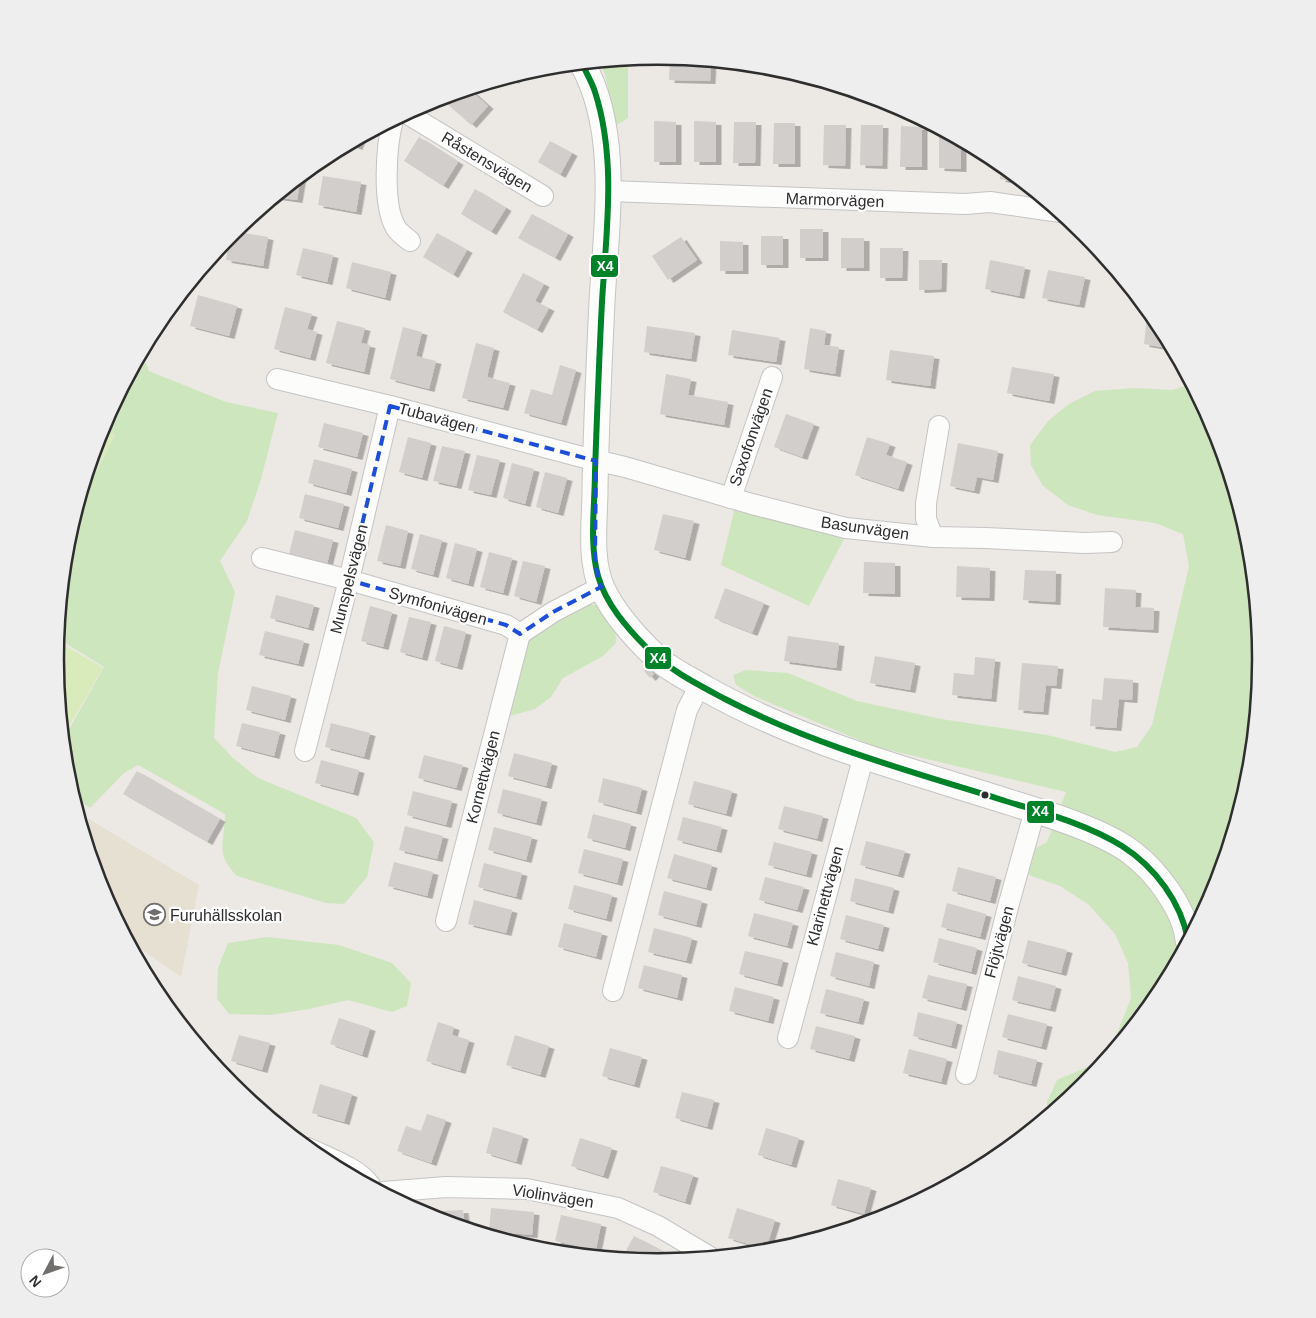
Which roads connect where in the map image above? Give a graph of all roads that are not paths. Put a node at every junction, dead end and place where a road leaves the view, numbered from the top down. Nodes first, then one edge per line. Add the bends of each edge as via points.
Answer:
1 (585, 69) edge
2 (414, 118) edge
3 (392, 128) edge
4 (609, 191) junction
5 (543, 196) dead end
6 (1048, 210) edge
7 (410, 242) dead end
8 (772, 377) dead end
9 (277, 378) dead end
10 (390, 406) junction
11 (940, 426) dead end
12 (596, 461) junction
13 (730, 498) junction
14 (933, 537) junction
15 (1112, 542) dead end
16 (262, 558) dead end
17 (349, 580) junction
18 (601, 587) junction
19 (520, 634) junction
20 (700, 685) junction
21 (305, 751) dead end
22 (864, 755) junction
23 (1035, 810) junction
24 (446, 921) dead end
25 (1187, 929) edge
26 (613, 991) dead end
27 (788, 1038) dead end
28 (966, 1074) dead end
29 (393, 1191) edge
30 (701, 1252) edge

1 - 4 street via 592,80 600,110
2 - 5 street, Råstensvägen
3 - 7 street via 386,175 390,215 396,229
4 - 6 street, Marmorvägen via 990,202
4 - 12 street
8 - 13 street, Saxofonvägen
9 - 10 street, Tubavägen
10 - 12 street, Tubavägen
10 - 17 street, Munspelsvägen
11 - 14 street via 926,503 926,519
12 - 13 street, Basunvägen
12 - 18 street via 596,564
13 - 14 street, Basunvägen via 846,528
14 - 15 street, Basunvägen
16 - 17 street, Symfonivägen
17 - 19 street, Symfonivägen via 506,625
17 - 21 street, Munspelsvägen
18 - 19 street via 552,612
18 - 20 street via 618,615 657,658
19 - 24 street, Kornettvägen
20 - 22 street via 797,733
20 - 26 street via 687,710
22 - 23 street
22 - 27 street, Klarinettvägen
23 - 25 street via 1101,835 1131,852 1156,874
23 - 28 street, Flöjtvägen
29 - 30 street, Violinvägen via 446,1187 527,1188 618,1208 658,1226

